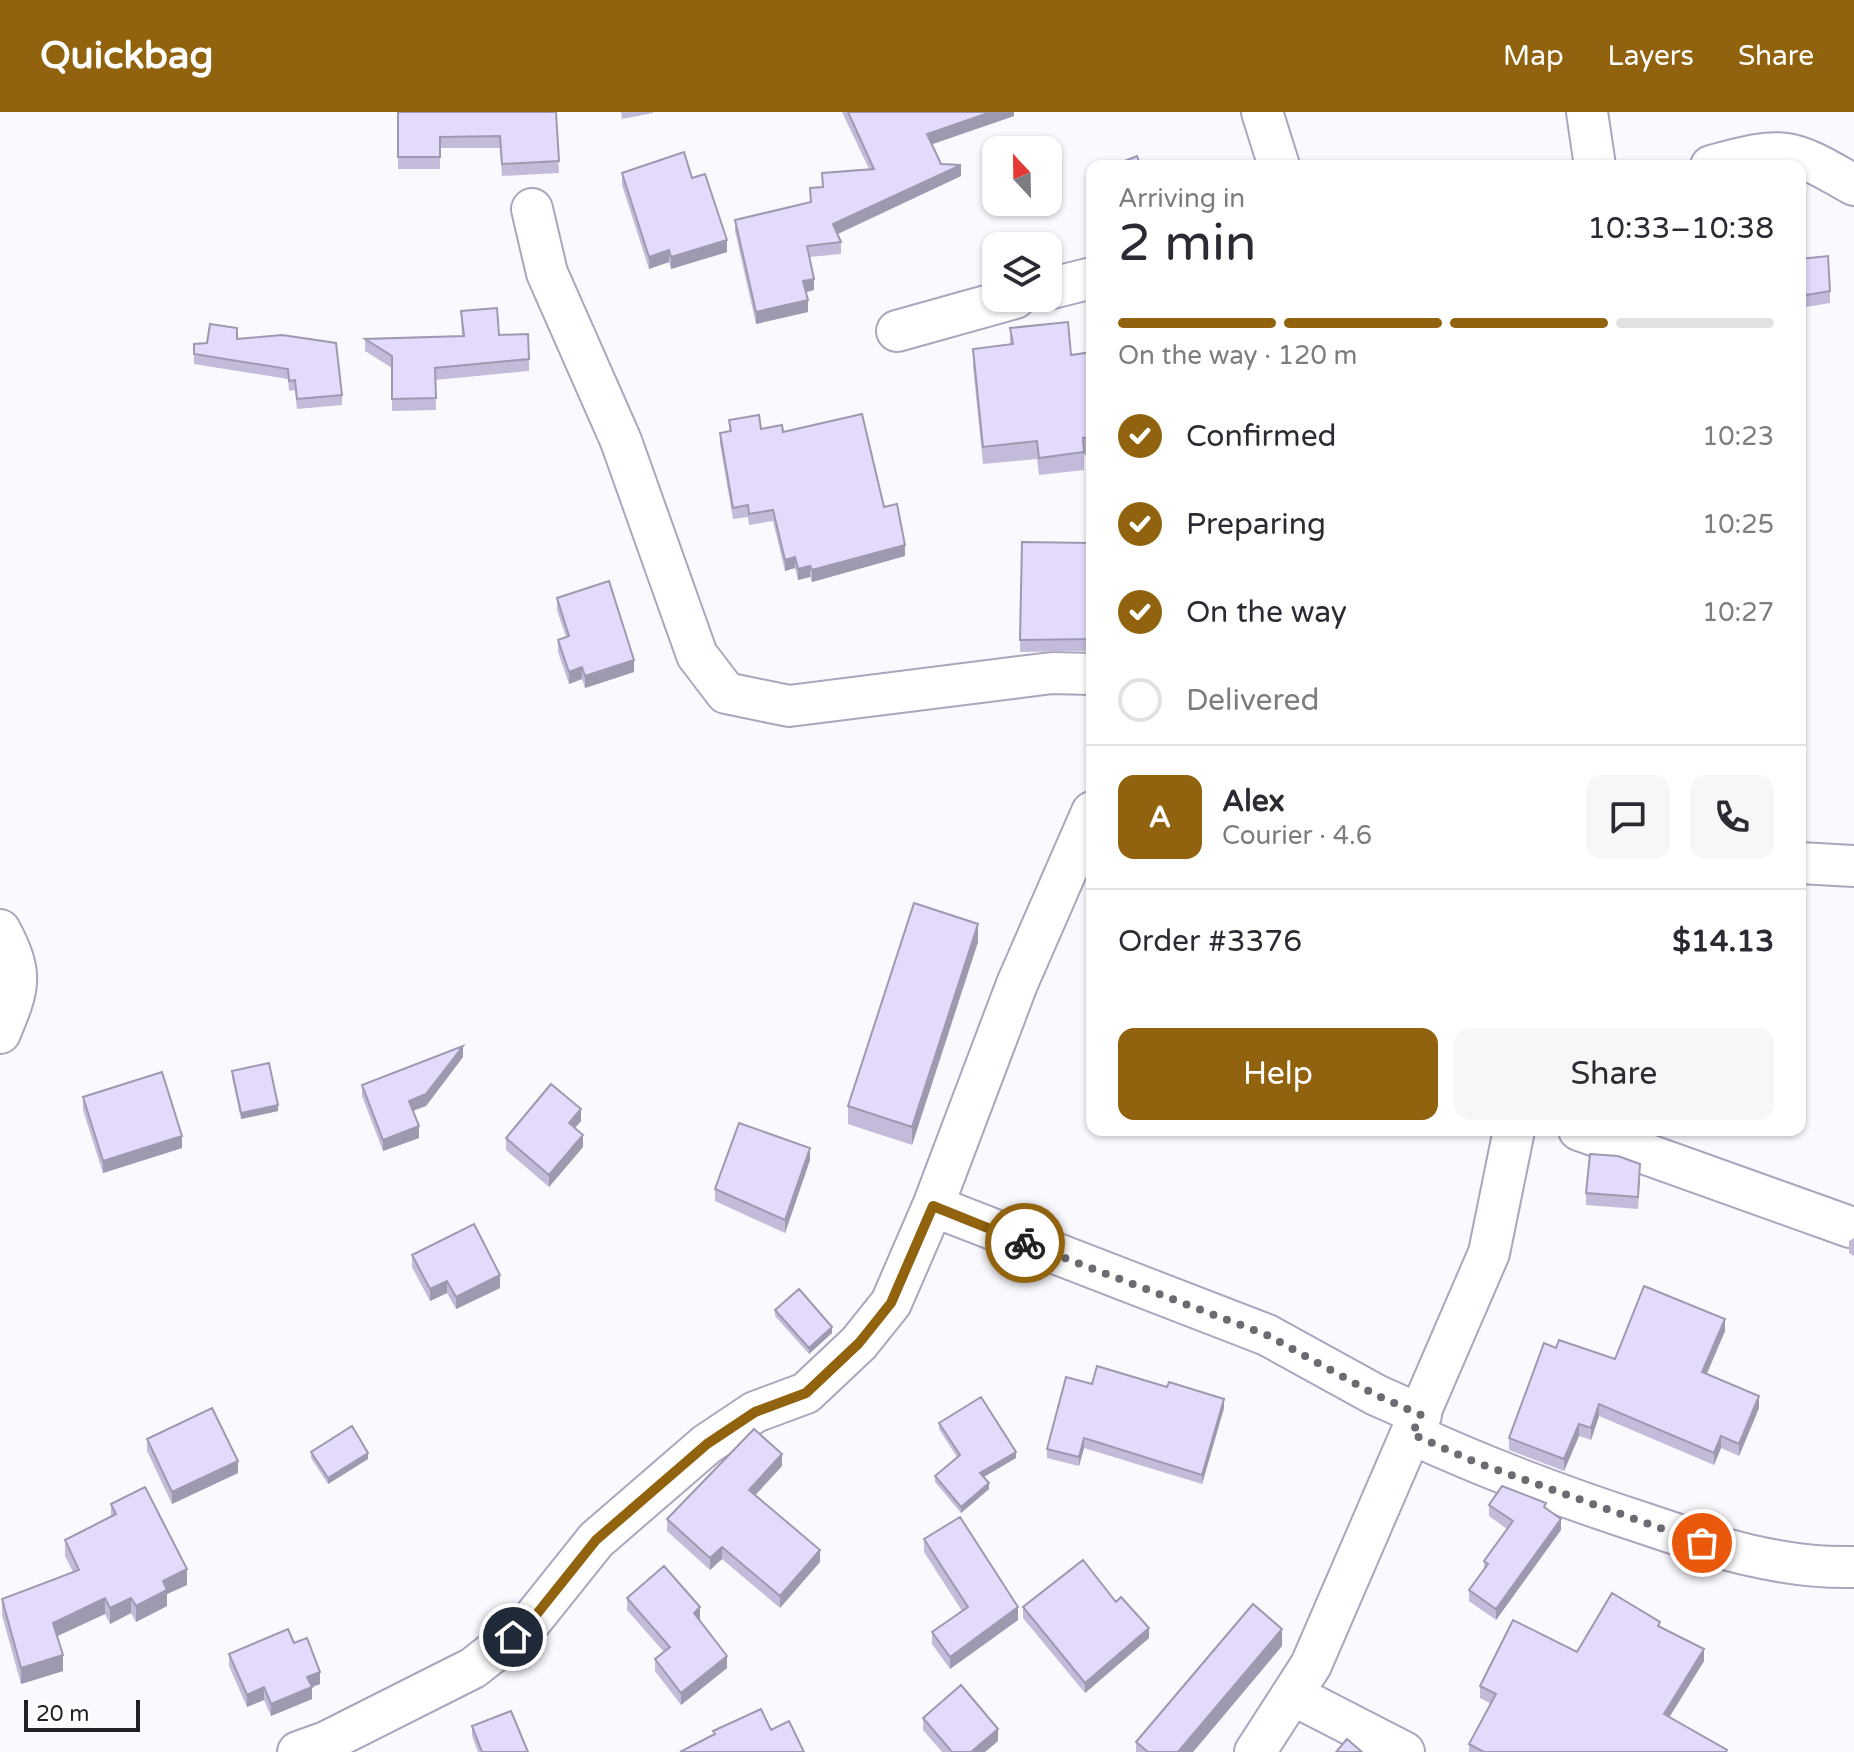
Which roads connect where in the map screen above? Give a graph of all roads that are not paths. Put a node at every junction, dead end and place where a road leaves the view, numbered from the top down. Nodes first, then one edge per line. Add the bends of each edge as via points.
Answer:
1 (1262, 112) edge
2 (1587, 112) edge
3 (1277, 160) edge
4 (1594, 160) edge
5 (1736, 160) edge
6 (1854, 185) edge
7 (532, 209) dead end
8 (1086, 280) edge
9 (1062, 286) edge
10 (982, 307) edge
11 (897, 331) dead end
12 (1086, 674) edge
13 (1086, 826) edge
14 (1806, 863) edge
15 (1854, 866) edge
16 (0, 930) edge
17 (0, 1033) edge
18 (1513, 1136) edge
19 (1596, 1136) edge
20 (933, 1206) junction
21 (1850, 1227) dead end
22 (1416, 1424) junction
23 (1854, 1567) edge
24 (1293, 1695) junction
25 (298, 1752) edge
26 (1255, 1752) edge
27 (1404, 1752) edge

1 - 3 street
2 - 4 street
5 - 6 street via 1769,152 1800,154
7 - 12 street via 547,273 621,441 697,655 726,693 789,706 1052,673
8 - 9 street
10 - 11 street
13 - 20 street via 1017,984
14 - 15 street
16 - 17 street via 14,956 17,991
18 - 22 street via 1489,1253
19 - 21 street
20 - 22 street via 1267,1335 1376,1395
20 - 25 street via 891,1303 859,1343 806,1393 755,1412 707,1444 596,1540 528,1625 473,1668
22 - 23 street via 1475,1462 1728,1552
22 - 24 street
24 - 26 street
24 - 27 street

